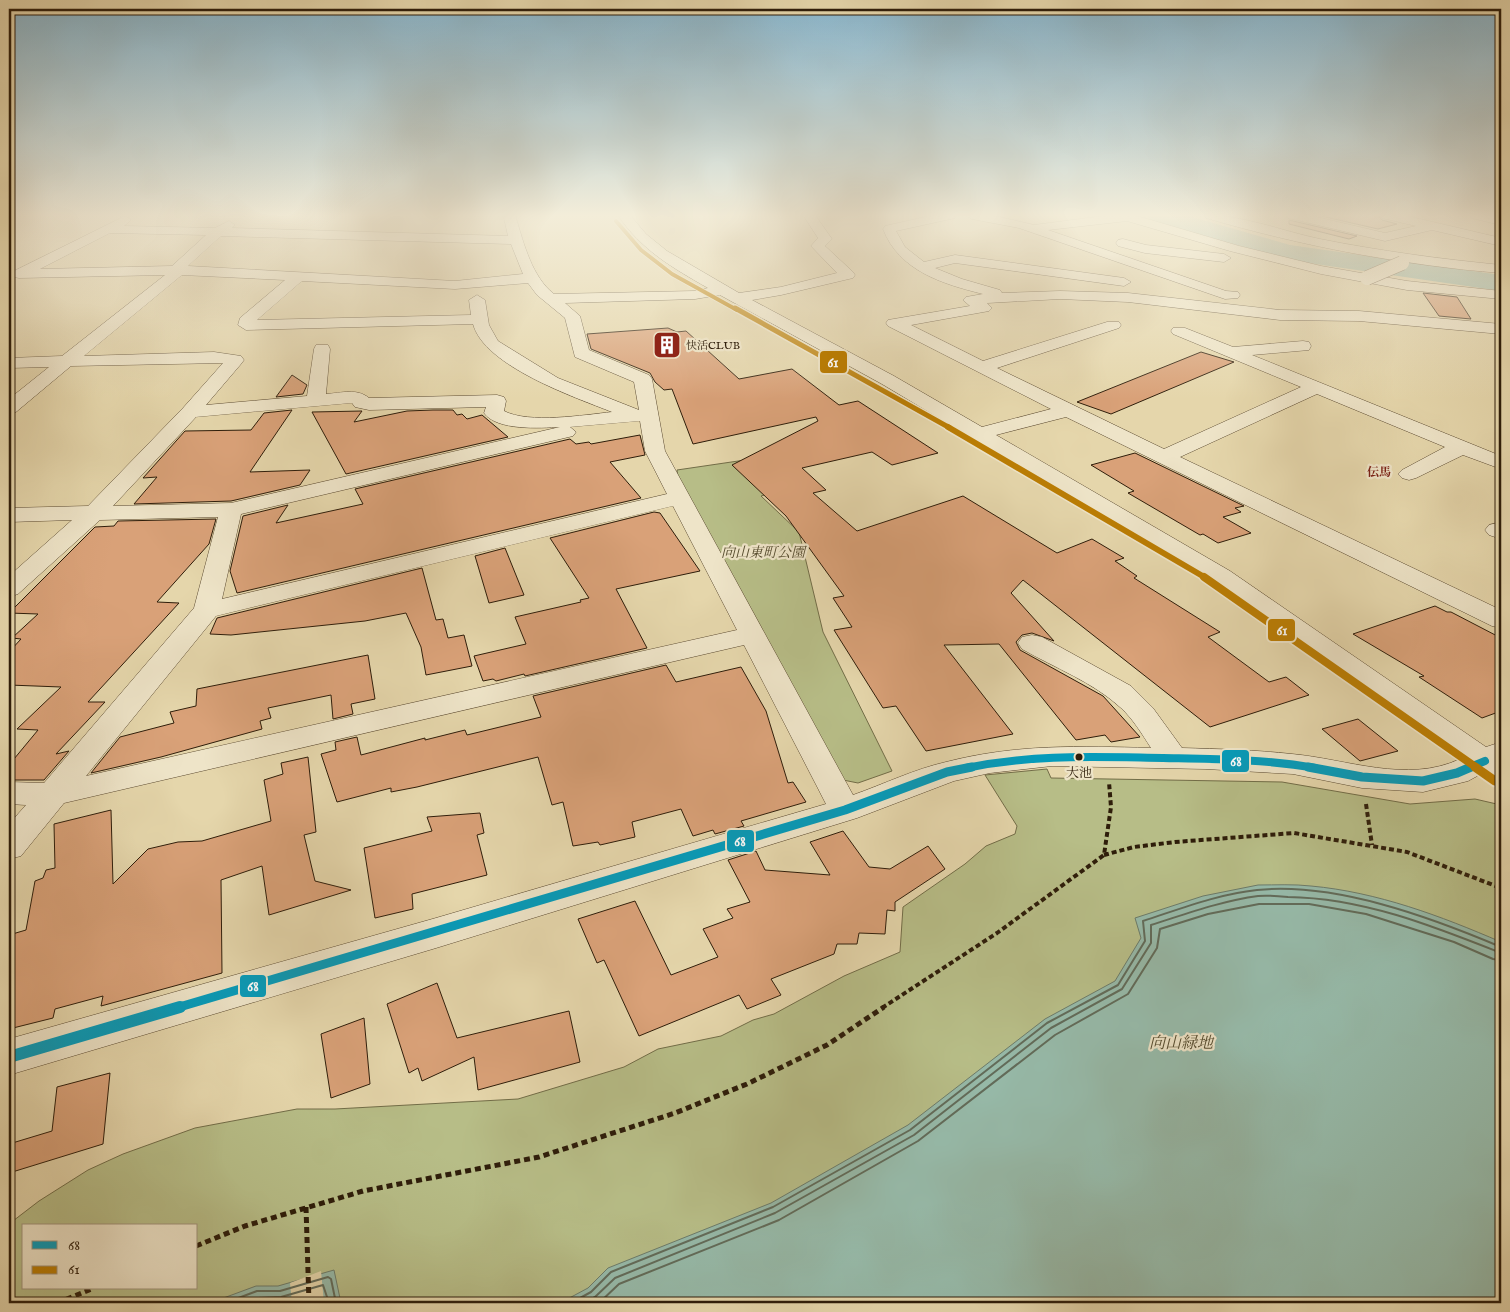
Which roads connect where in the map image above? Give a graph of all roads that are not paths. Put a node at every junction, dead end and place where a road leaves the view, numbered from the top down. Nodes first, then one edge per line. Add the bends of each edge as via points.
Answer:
1 (50, 276) edge
2 (172, 276) edge
3 (299, 276) edge
4 (304, 276) edge
5 (696, 276) edge
6 (843, 276) edge
7 (941, 276) edge
8 (1090, 276) edge
9 (1172, 276) edge
10 (1325, 276) edge
11 (1371, 276) edge
12 (14, 278) edge
13 (532, 278) joint
14 (947, 280) junction
15 (1186, 281) junction
16 (465, 284) junction
17 (1366, 291) junction
18 (728, 294) junction
19 (1501, 295) edge
20 (1009, 296) junction
21 (1244, 296) dead end
22 (550, 299) junction
23 (971, 300) junction
24 (1340, 303) dead end
25 (1474, 312) dead end
26 (1395, 313) junction
27 (479, 320) junction
28 (1114, 325) dead end
29 (1501, 329) edge
30 (1179, 330) dead end
31 (1416, 340) dead end
32 (1302, 346) dead end
33 (322, 349) dead end
34 (1231, 351) junction
35 (68, 360) junction
36 (9, 363) edge
37 (981, 367) junction
38 (1317, 387) junction
39 (316, 401) junction
40 (9, 408) edge
41 (1069, 410) junction
42 (190, 412) junction
43 (644, 418) junction
44 (979, 434) junction
45 (1462, 447) junction
46 (1164, 457) junction
47 (1501, 463) edge
48 (1409, 474) dead end
49 (679, 498) junction
50 (231, 510) junction
51 (94, 513) junction
52 (9, 515) edge
53 (9, 589) edge
54 (207, 610) junction
55 (1501, 620) edge
56 (751, 635) junction
57 (1032, 643) dead end
58 (1173, 758) junction
59 (1496, 762) edge
60 (9, 793) edge
61 (52, 795) junction
62 (845, 810) junction
63 (9, 847) edge
64 (9, 1057) edge

1 - 12 street
2 - 35 street
3 - 27 street via 246,324
4 - 16 street
5 - 18 street
6 - 18 street via 781,291
7 - 14 street
8 - 15 street via 1119,280 1152,290
9 - 15 street
10 - 17 street
11 - 17 street, bridge
13 - 16 street
13 - 22 street
14 - 20 street
14 - 23 street via 944,284
15 - 21 street via 1225,295
16 - 27 street via 477,294
17 - 19 street
17 - 24 street
17 - 26 street
18 - 22 street
18 - 44 street via 888,380
20 - 23 street
20 - 26 street via 1148,299 1277,313
22 - 43 street via 572,316 582,353 643,379
23 - 37 street via 984,308 894,323
25 - 26 street
26 - 29 street
26 - 31 street
27 - 43 street via 485,338 534,372
28 - 37 street
30 - 34 street
32 - 34 street
33 - 39 street
34 - 38 street
35 - 36 street
35 - 40 street
35 - 42 street via 236,360
37 - 41 street
38 - 45 street
38 - 46 street
39 - 42 street
39 - 43 street via 356,397 369,404 497,401 494,413 498,417 529,422
41 - 44 street
41 - 46 street
42 - 51 street
43 - 49 street via 655,451
43 - 50 street
44 - 59 street via 1221,576
45 - 47 street
45 - 48 street
46 - 55 street
49 - 54 street
49 - 56 street
50 - 51 street
50 - 54 street
51 - 52 street
51 - 53 street
54 - 61 street
56 - 61 street
56 - 62 street
57 - 58 street via 1060,661 1090,672 1133,702
58 - 59 street via 1293,764 1362,777 1423,781
58 - 62 street via 1052,756 990,763 948,772
60 - 61 street
61 - 63 street
62 - 64 street

